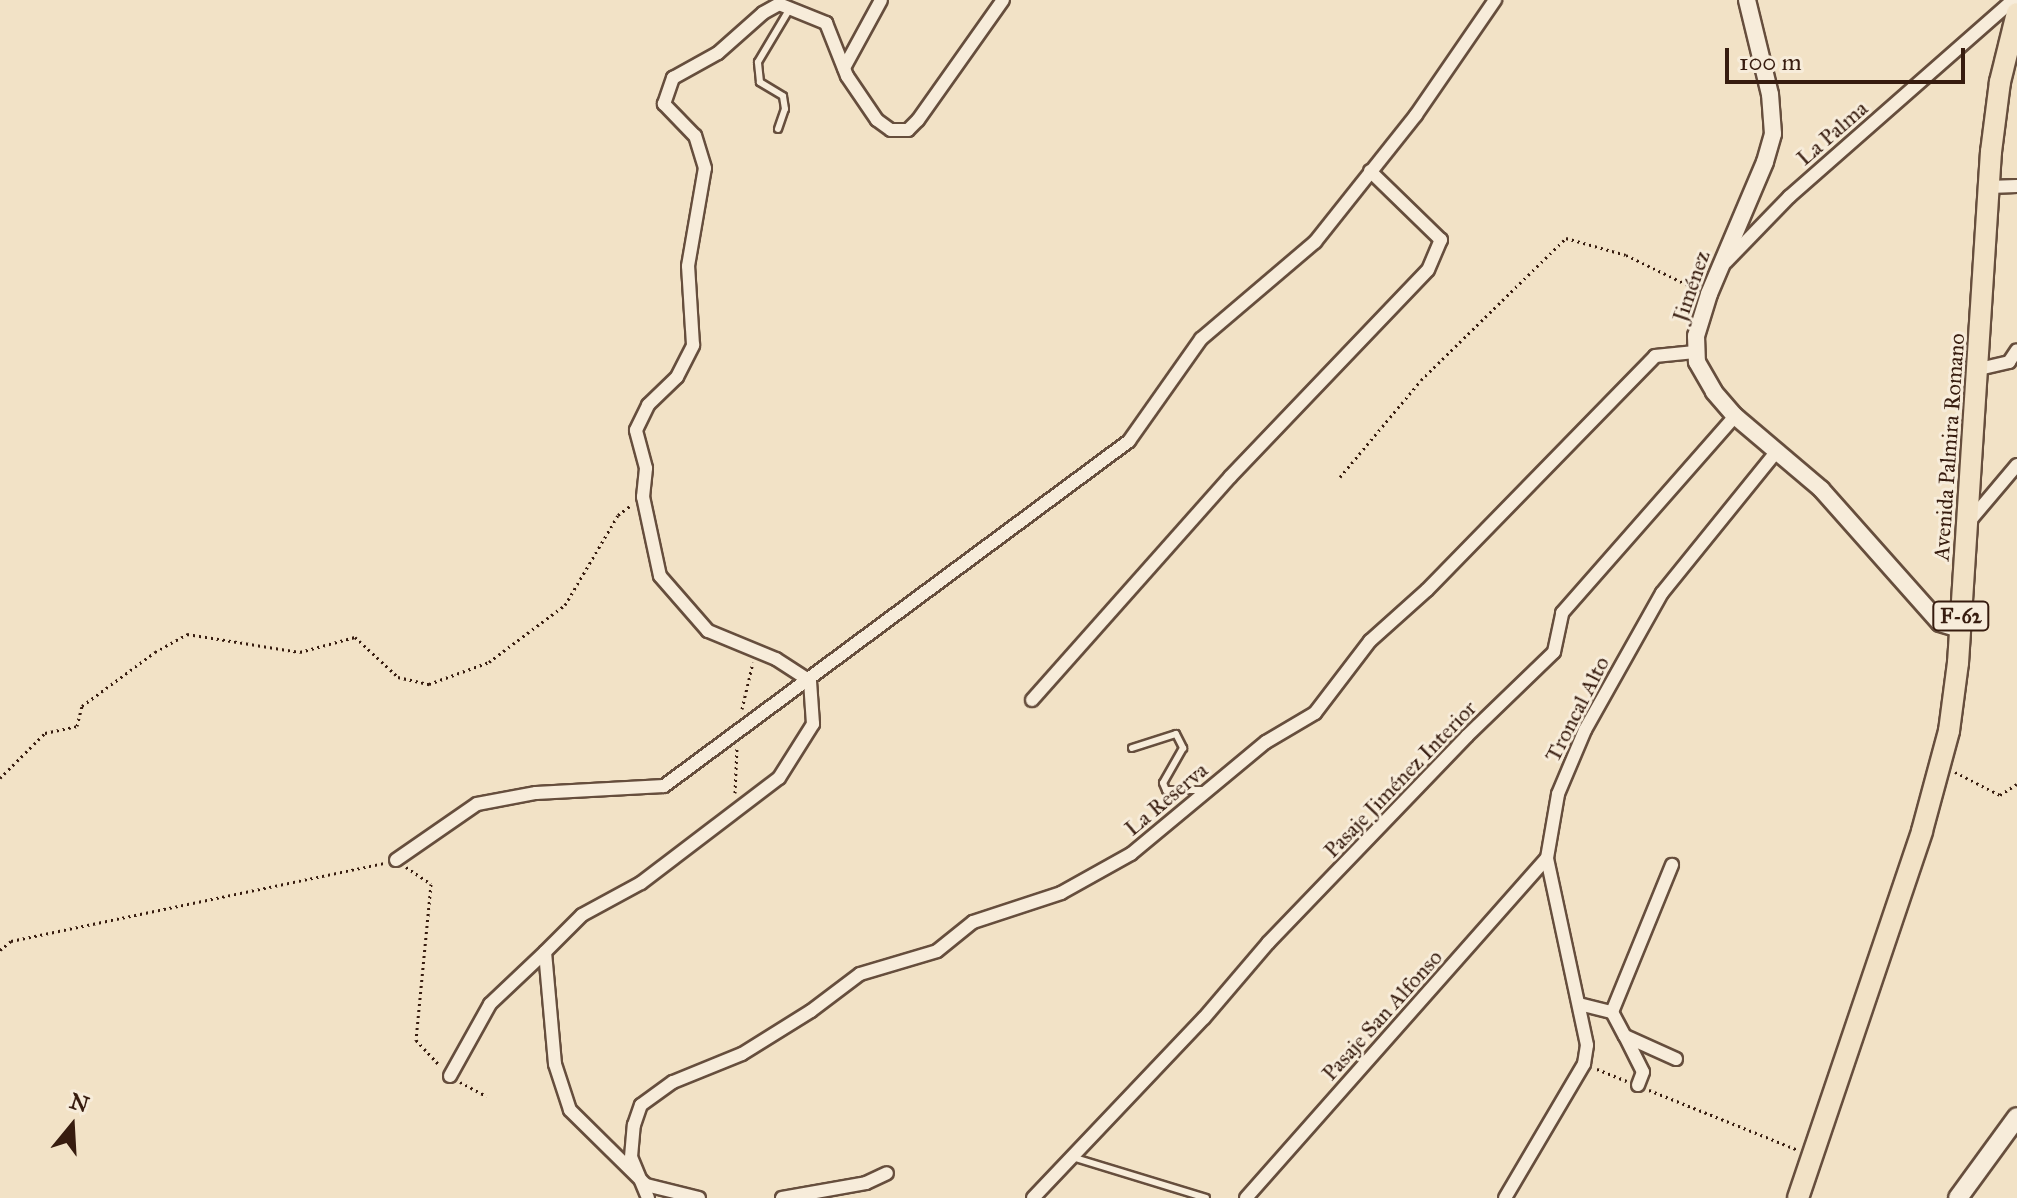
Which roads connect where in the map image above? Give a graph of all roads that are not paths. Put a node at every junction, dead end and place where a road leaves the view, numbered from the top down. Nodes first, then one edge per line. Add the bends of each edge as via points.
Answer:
1 (881, 0) edge
2 (1003, 0) edge
3 (1495, 0) edge
4 (1747, 0) edge
5 (2013, 0) edge
6 (789, 10) junction
7 (2017, 13) edge
8 (844, 68) junction
9 (778, 129) dead end
10 (1370, 171) junction
11 (2017, 186) edge
12 (1989, 187) junction
13 (1718, 270) junction
14 (2017, 350) edge
15 (1695, 352) junction
16 (1979, 369) junction
17 (1735, 416) junction
18 (1776, 452) junction
19 (2017, 465) edge
20 (1968, 523) junction
21 (1960, 629) junction
22 (810, 681) junction
23 (1032, 700) dead end
24 (1132, 748) dead end
25 (1207, 790) junction
26 (1547, 858) junction
27 (396, 860) road end
28 (1672, 865) dead end
29 (545, 952) junction
30 (1579, 1004) junction
31 (1612, 1012) junction
32 (1625, 1036) junction
33 (1676, 1059) dead end
34 (450, 1076) road end
35 (1638, 1085) road end
36 (2017, 1117) edge
37 (1072, 1157) junction
38 (887, 1173) dead end
39 (647, 1192) edge
40 (699, 1198) edge
41 (782, 1198) edge
42 (1033, 1198) edge
43 (1206, 1198) edge
44 (1246, 1198) edge
45 (1505, 1198) edge
46 (1798, 1198) edge
47 (1958, 1198) edge

1 - 8 street
2 - 8 street via 908,130 891,130 877,120
3 - 10 street via 1416,115
4 - 13 street, Jiménez via 1773,107 1773,134
5 - 13 street, La Palma via 1789,197
6 - 8 street via 826,23
6 - 9 lane via 758,62 760,82 783,96
6 - 22 street via 779,4 763,13 718,53 673,78 664,104 695,136 705,168 688,266 693,345 677,377 648,405 636,430 660,576 708,631 776,659
7 - 12 main road, Avenida Palmira Romano / F-62 via 1998,94
10 - 22 street via 1315,242 1201,339 1129,441
10 - 23 street via 1441,240 1428,270 1230,477
11 - 12 street
12 - 16 main road, Avenida Palmira Romano / F-62
13 - 15 street, Jiménez
14 - 16 street via 2009,362
15 - 17 street, Jiménez via 1701,372
15 - 25 street, La Reserva via 1655,356 1427,590 1370,641 1315,713 1266,742
16 - 20 main road, Avenida Palmira Romano / F-62
17 - 18 street, Jiménez
17 - 37 street, Pasaje Jiménez Interior via 1562,613 1554,652 1268,943
18 - 21 street, Jiménez via 1821,489 1940,623
18 - 26 street, Troncal Alto via 1662,593 1572,757 1558,794
19 - 20 street
20 - 21 main road, Avenida Palmira Romano / F-62
21 - 46 main road, Avenida Palmira Romano / F-62 via 1941,764
22 - 27 street via 664,786 536,793 477,804
22 - 29 street via 813,724 779,778 641,883 582,915
24 - 25 lane via 1176,734 1183,748 1163,783 1166,790
25 - 39 street, La Reserva via 1131,854 1061,893 973,922 937,951 860,974 742,1054 673,1082 641,1105 634,1125 631,1157
26 - 30 street, Troncal Alto
26 - 44 street, Pasaje San Alfonso
28 - 31 street
29 - 34 street via 490,1004
29 - 39 street via 555,1064 570,1110
30 - 31 street
30 - 45 street, Troncal Alto via 1587,1045 1584,1064
31 - 32 street
32 - 33 street
32 - 35 street via 1643,1072
36 - 47 main road
37 - 42 street, Pasaje Jiménez Interior
37 - 43 lane
38 - 41 street via 866,1183
39 - 40 street

